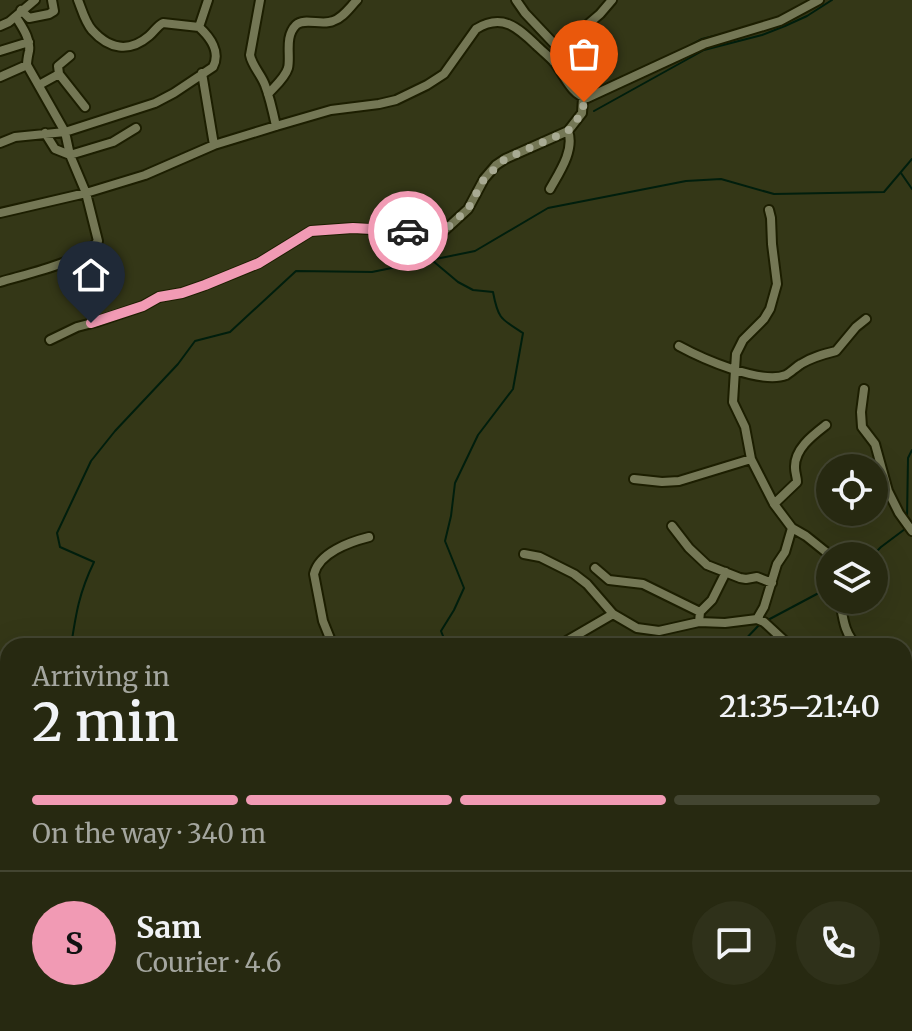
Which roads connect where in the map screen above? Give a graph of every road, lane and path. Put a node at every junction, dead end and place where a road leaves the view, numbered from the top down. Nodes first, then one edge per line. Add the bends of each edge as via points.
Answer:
1 (52, 0) edge
2 (78, 0) edge
3 (208, 0) edge
4 (260, 0) edge
5 (357, 0) edge
6 (516, 0) edge
7 (612, 0) edge
8 (819, 0) edge
9 (33, 1) edge
10 (54, 11) junction
11 (18, 14) junction
12 (0, 26) edge
13 (199, 27) junction
14 (29, 42) junction
15 (559, 49) junction
16 (0, 51) edge
17 (70, 56) dead end
18 (554, 62) junction
19 (27, 65) junction
20 (202, 73) junction
21 (59, 74) junction
22 (0, 77) edge
23 (39, 85) junction
24 (268, 94) junction
25 (583, 98) junction
26 (85, 107) dead end
27 (276, 126) junction
28 (136, 128) dead end
29 (568, 131) junction
30 (65, 132) junction
31 (45, 133) junction
32 (0, 143) edge
33 (214, 145) junction
34 (70, 155) junction
35 (550, 189) dead end
36 (86, 193) junction
37 (769, 210) dead end
38 (0, 213) edge
39 (0, 282) edge
40 (866, 319) dead end
41 (50, 340) dead end
42 (679, 346) dead end
43 (736, 371) junction
44 (864, 389) dead end
45 (826, 425) dead end
46 (751, 459) junction
47 (634, 479) dead end
48 (774, 504) junction
49 (672, 526) dead end
50 (792, 528) junction
51 (912, 531) edge
52 (369, 537) dead end
53 (816, 544) edge
54 (524, 554) dead end
55 (595, 568) dead end
56 (726, 572) junction
57 (772, 583) junction
58 (613, 614) junction
59 (843, 614) edge
60 (700, 617) junction
61 (757, 619) junction
62 (330, 638) edge
63 (572, 638) edge
64 (781, 638) edge
65 (850, 638) edge

1 - 10 street
2 - 13 street via 92,30 122,48 150,36 159,24
3 - 13 street
4 - 24 street via 250,55
5 - 24 street via 336,21 296,25 287,70
6 - 15 street
7 - 15 street
8 - 25 street via 780,21 715,39
9 - 10 street via 48,13
9 - 11 street
10 - 11 street via 31,18
11 - 12 street
11 - 14 street
13 - 20 street via 216,54 213,67
14 - 16 street
14 - 19 street
15 - 18 street
17 - 21 street via 59,64
18 - 25 street
18 - 27 street via 513,25 493,22 476,29 444,74 396,100
19 - 22 street
19 - 23 street
20 - 30 street via 155,103
20 - 33 street
21 - 23 street
21 - 26 street
23 - 30 street
24 - 27 street
25 - 29 street via 582,113
27 - 33 street
28 - 34 street via 113,142
29 - 35 street via 570,145
29 - 41 street via 496,165 468,209 445,230 311,231 259,263
30 - 31 street
30 - 34 street
31 - 32 street
31 - 34 street via 55,149
33 - 36 street
34 - 36 street
36 - 38 street
36 - 39 street via 98,241 94,247
37 - 43 street via 775,297 739,347
40 - 43 street via 836,351 785,375
42 - 43 street
43 - 46 street via 733,402
44 - 51 street via 862,427 875,444 888,491
45 - 48 street via 803,446 796,461 797,482
46 - 47 street via 679,481
46 - 48 street
48 - 50 street
49 - 56 street via 702,561
50 - 53 street
50 - 57 street
52 - 62 street via 332,552 315,568
54 - 58 street via 574,574
55 - 60 street via 609,580 643,584
56 - 57 street
56 - 60 street
57 - 61 street
58 - 60 street via 651,631
58 - 63 street
59 - 65 street
60 - 61 street via 725,623
61 - 64 street

